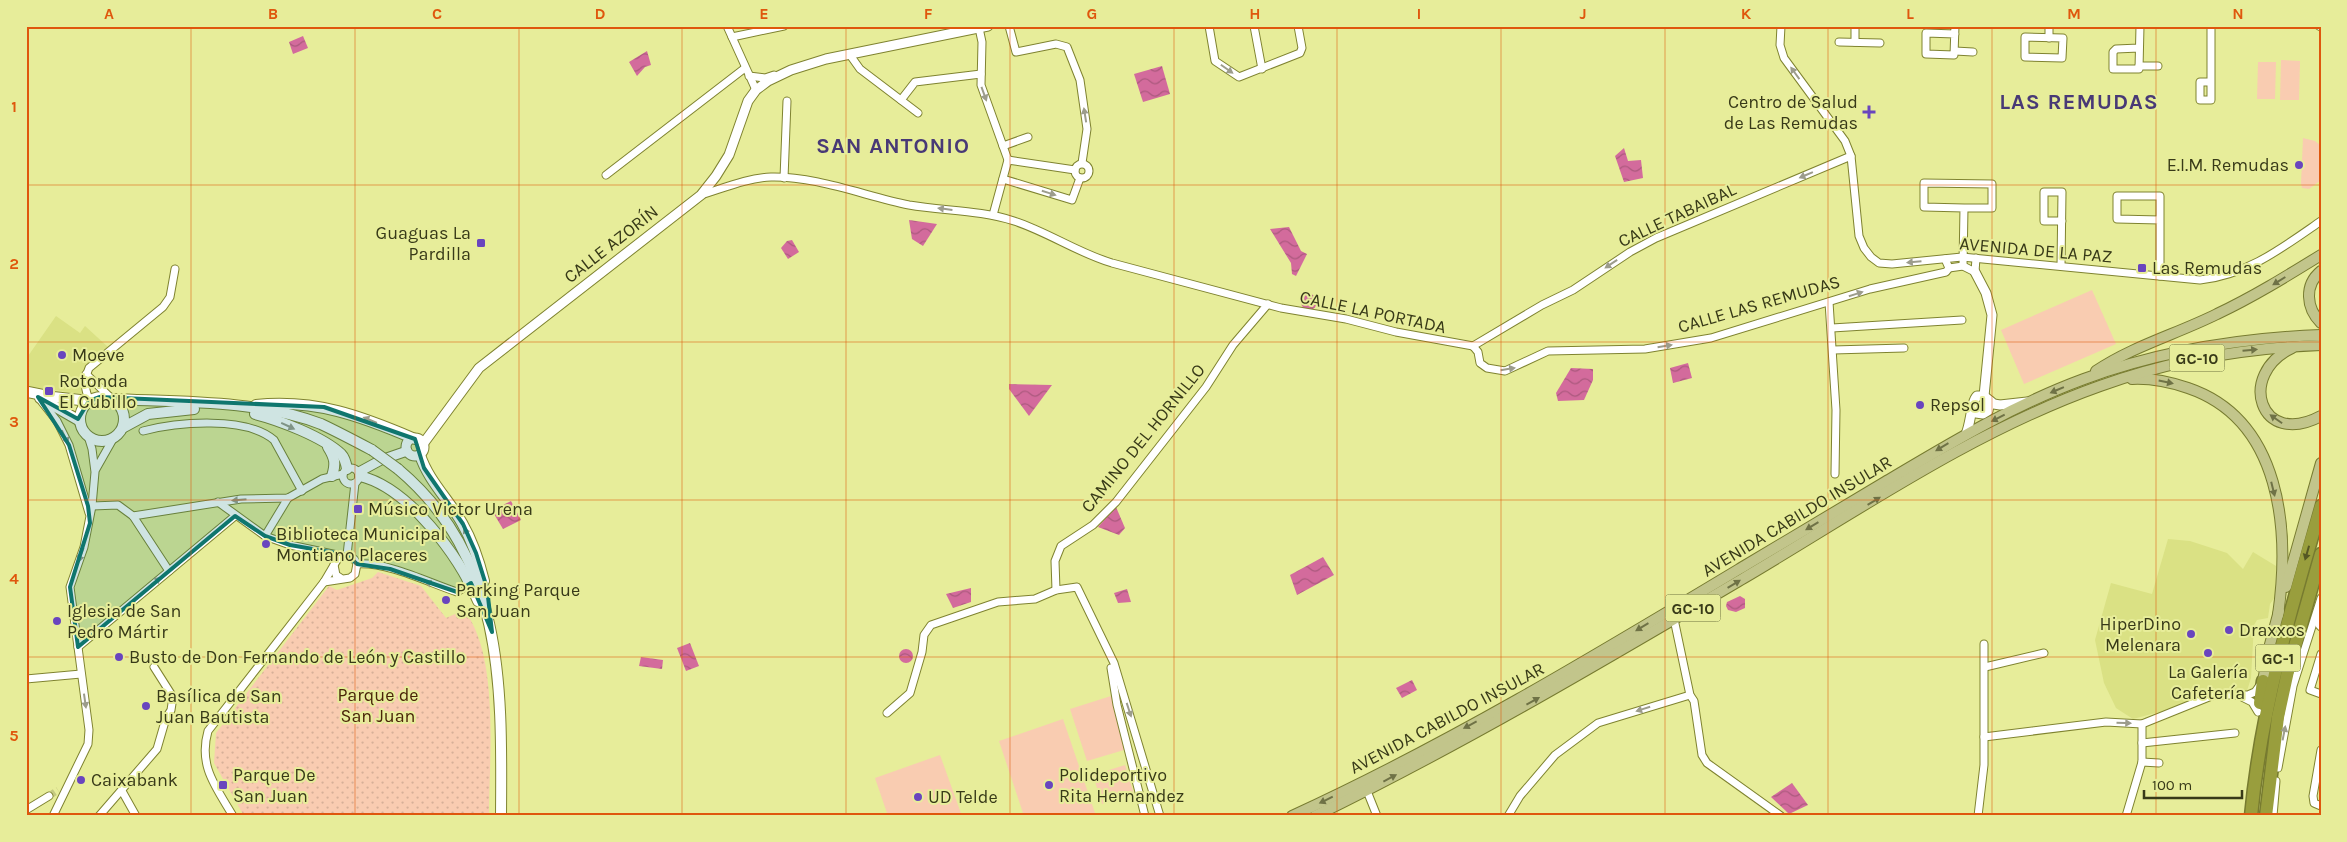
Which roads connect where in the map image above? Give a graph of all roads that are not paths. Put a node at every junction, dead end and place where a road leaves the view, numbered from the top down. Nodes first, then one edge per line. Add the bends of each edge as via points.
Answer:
1 (727, 26) edge
2 (784, 26) edge
3 (1009, 26) edge
4 (1209, 26) edge
5 (1254, 26) edge
6 (1298, 26) edge
7 (1781, 26) edge
8 (1855, 26) edge
9 (2049, 26) edge
10 (2140, 26) edge
11 (2211, 26) edge
12 (984, 27) edge
13 (966, 29) edge
14 (1955, 30) edge
15 (732, 37) junction
16 (2049, 38) junction
17 (1839, 42) dead end
18 (1855, 42) junction
19 (1880, 43) dead end
20 (2139, 48) junction
21 (1954, 51) junction
22 (1973, 52) dead end
23 (850, 55) junction
24 (2139, 66) junction
25 (2158, 66) dead end
26 (745, 68) junction
27 (1262, 69) junction
28 (791, 70) junction
29 (981, 74) junction
30 (749, 76) junction
31 (2211, 82) dead end
32 (756, 90) junction
33 (901, 100) junction
34 (787, 101) dead end
35 (918, 113) dead end
36 (1028, 137) dead end
37 (1003, 146) junction
38 (1850, 156) junction
39 (1008, 160) junction
40 (1082, 163) junction
41 (1075, 170) junction
42 (606, 175) dead end
43 (784, 178) junction
44 (1080, 178) junction
45 (1003, 179) junction
46 (701, 195) junction
47 (1964, 208) junction
48 (993, 215) junction
49 (2160, 220) junction
50 (2062, 221) junction
51 (2321, 221) edge
52 (2321, 255) edge
53 (1962, 257) junction
54 (1976, 258) junction
55 (1945, 259) junction
56 (1963, 266) junction
57 (2061, 266) junction
58 (1949, 268) junction
59 (175, 269) dead end
60 (2321, 270) edge
61 (1975, 272) junction
62 (2160, 276) junction
63 (1829, 302) junction
64 (1268, 304) junction
65 (1962, 320) dead end
66 (2321, 323) edge
67 (1832, 328) junction
68 (2321, 335) edge
69 (2321, 345) edge
70 (1473, 346) junction
71 (2296, 346) junction
72 (1904, 348) dead end
73 (1833, 350) junction
74 (86, 374) junction
75 (2084, 379) junction
76 (2101, 386) junction
77 (27, 391) edge
78 (38, 397) junction
79 (112, 399) junction
80 (1987, 399) junction
81 (89, 401) junction
82 (2030, 402) junction
83 (245, 406) junction
84 (224, 408) junction
85 (1972, 408) junction
86 (262, 409) junction
87 (2321, 416) edge
88 (80, 421) junction
89 (124, 427) junction
90 (143, 431) dead end
91 (1966, 434) junction
92 (88, 436) junction
93 (113, 439) junction
94 (419, 442) junction
95 (327, 444) junction
96 (407, 451) junction
97 (420, 455) junction
98 (2321, 463) edge
99 (345, 471) junction
100 (95, 472) junction
101 (1835, 474) dead end
102 (327, 477) junction
103 (358, 477) junction
104 (302, 491) junction
105 (288, 498) junction
106 (218, 502) junction
107 (92, 506) junction
108 (2321, 506) edge
109 (132, 516) junction
110 (235, 516) junction
111 (90, 523) junction
112 (265, 536) junction
113 (2321, 554) edge
114 (345, 556) junction
115 (357, 564) junction
116 (334, 565) junction
117 (168, 571) junction
118 (466, 575) junction
119 (342, 579) junction
120 (324, 582) junction
121 (1056, 590) junction
122 (2321, 598) edge
123 (2321, 609) edge
124 (2278, 615) junction
125 (1674, 619) junction
126 (2320, 626) edge
127 (492, 632) junction
128 (1984, 644) dead end
129 (78, 647) junction
130 (1107, 648) junction
131 (2044, 653) dead end
132 (2321, 654) edge
133 (154, 667) dead end
134 (1985, 667) junction
135 (81, 673) junction
136 (26, 679) edge
137 (2263, 681) junction
138 (2235, 694) junction
139 (2321, 694) edge
140 (1690, 695) junction
141 (2258, 712) junction
142 (887, 713) dead end
143 (2142, 724) junction
144 (2235, 733) dead end
145 (1984, 737) junction
146 (2142, 742) junction
147 (2321, 750) edge
148 (2142, 762) junction
149 (2158, 763) dead end
150 (66, 789) junction
151 (58, 790) tunnel mouth
152 (1367, 790) junction
153 (122, 791) junction
154 (49, 796) tunnel mouth
155 (2320, 806) edge
156 (26, 810) edge
157 (2251, 815) edge
158 (53, 816) edge
159 (99, 816) edge
160 (136, 816) edge
161 (233, 816) edge
162 (501, 816) edge
163 (1145, 816) edge
164 (1160, 816) edge
165 (1292, 816) edge
166 (1315, 816) edge
167 (1377, 816) edge
168 (1508, 816) edge
169 (1781, 816) edge
170 (1978, 816) edge
171 (2126, 816) edge
172 (2266, 816) edge
173 (2273, 816) edge

1 - 15 street
2 - 15 street
40 -> 3 street via 1087,129 1078,75 1068,47 1056,44 1016,52
4 -> 27 street via 1216,61 1239,77
5 - 27 street
6 - 27 street via 1300,53
38 -> 7 street, AVENIDA DE LA PAZ via 1845,141 1784,58 1780,46
8 - 18 street
9 - 16 street
10 - 20 street
11 - 31 street
12 - 13 street
12 - 29 street
13 - 23 street
14 - 21 street
14 - 21 street via 1926,34 1926,54 1954,54
15 - 26 street
16 - 16 street via 2025,37 2025,57 2062,58 2063,38
17 - 18 street
18 - 19 street
20 - 24 street
20 - 24 street via 2116,49 2113,52 2113,69 2139,69
21 - 22 street
23 - 28 street
23 - 33 street via 860,70
24 - 25 street
26 - 30 street
26 - 42 street
28 - 30 street via 765,78
28 - 32 street
29 - 33 street via 915,82
29 -> 37 street via 981,85
30 - 32 street
32 - 46 street, CALLE AZORÍN via 748,101 729,155
33 - 35 street
34 - 43 street
36 - 37 street
37 - 39 street
55 -> 38 street, AVENIDA DE LA PAZ via 1892,264 1879,263 1871,258 1859,236
38 -> 70 street, CALLE TABAIBAL via 1656,238 1573,290
39 - 41 street
39 - 45 street
40 - 41 street
40 - 44 street via 1087,164 1090,174
41 - 44 street
43 - 46 street, CALLE LA PORTADA via 747,181
48 -> 43 street, CALLE LA PORTADA via 909,205 806,180
45 -> 44 street via 1072,200
45 - 48 street
46 - 94 street, CALLE AZORÍN via 479,368 446,411 432,436
47 - 47 street via 1992,208 1992,184 1924,183 1924,207
47 - 53 street
48 - 64 street, CALLE LA PORTADA via 1040,232 1091,257
49 - 49 street via 2160,196 2117,196 2117,219
49 - 62 street
50 - 50 street via 2062,192 2044,192 2044,221
50 - 57 street
51 - 62 street, AVENIDA DE LA PAZ via 2246,270 2200,280
52 -> 75 main road via 2216,315 2122,355
53 - 54 street, AVENIDA DE LA PAZ
53 - 55 street, AVENIDA DE LA PAZ
53 - 56 street
54 - 57 street, AVENIDA DE LA PAZ
54 - 61 street
55 - 58 street
56 - 58 street, CALLE LAS REMUDAS
56 - 61 street
57 - 62 street, AVENIDA DE LA PAZ
63 -> 58 street, CALLE LAS REMUDAS via 1946,272
59 - 74 street via 170,297 163,307 94,363
60 - 66 main road via 2311,284 2309,296 2310,308
61 - 80 street via 1992,315
63 - 67 street
70 -> 63 street, CALLE LAS REMUDAS via 1480,363 1487,368 1505,371 1548,351 1645,350 1711,338
64 - 70 street, CALLE LA PORTADA
64 - 121 street, CAMINO DEL HORNILLO via 1233,345 1206,387 1116,502 1094,525 1061,546 1055,560
65 - 67 street
67 - 73 street
68 - 75 main road, AVENIDA CABILDO INSULAR / GC-10 via 2242,340 2160,356
69 - 71 main road, AVENIDA CABILDO INSULAR / GC-10
76 -> 71 main road, AVENIDA CABILDO INSULAR / GC-10 via 2194,359 2243,350
87 -> 71 main road via 2303,424 2284,424 2270,416 2262,403 2260,387 2265,372 2284,352
72 - 73 street
73 - 101 street
74 - 79 street
74 - 81 street via 85,392
75 -> 82 main road, AVENIDA CABILDO INSULAR / GC-10
76 -> 124 main road via 2137,379 2168,382 2189,389 2224,405 2255,439 2270,475 2281,531 2283,573
125 -> 76 main road, AVENIDA CABILDO INSULAR / GC-10 via 1956,452 2028,416
77 - 78 main road
77 - 81 main road via 53,398
78 - 88 main road
78 -> 111 street via 57,421 69,445
79 - 81 main road via 100,397
79 - 83 main road
79 - 89 main road via 122,408
80 - 82 street via 2000,405
80 - 85 street via 1974,399
80 - 85 street via 1988,411 1983,414
81 - 88 main road
82 -> 91 main road, AVENIDA CABILDO INSULAR / GC-10
83 - 86 main road
94 -> 83 main road via 363,417 324,407 272,403
84 - 86 main road
84 - 89 main road via 148,414
84 -> 95 main road via 268,418
85 - 91 street
86 - 127 main road, bridge via 320,424 372,450 398,469 432,503 458,539 479,582
88 - 92 main road
89 - 93 main road
90 - 104 street via 216,424 249,428 268,435 274,440
91 -> 165 main road, AVENIDA CABILDO INSULAR / GC-10 via 1561,675
92 - 93 main road via 100,442
92 - 100 street
93 - 100 street
94 - 96 street via 408,443
94 - 97 street via 424,449
95 - 99 main road via 344,458
95 - 102 main road via 335,466
96 - 97 street via 414,456
96 - 103 street via 381,460
127 -> 97 main road via 486,588 476,552 463,524 424,468
98 - 124 main road
99 - 102 street
99 - 103 street via 352,468
99 - 103 street via 346,482
100 - 107 street
102 - 104 street
103 - 114 street
103 - 118 main road via 374,480 397,494 428,525
104 - 105 street
105 -> 106 street
105 - 112 street
106 - 109 street
106 - 110 street
107 - 109 street via 118,505
107 - 111 street
108 -> 157 highway, GC-1 via 2277,664
109 - 117 street
110 - 112 street
110 - 117 street
111 -> 129 street via 70,588
112 - 114 street via 290,545
113 - 172 highway, GC-1 via 2278,717
114 - 115 street via 354,558
114 - 116 street via 337,559
118 -> 115 street via 467,586 457,592 369,563
115 - 119 street via 353,577
116 - 119 street via 334,572
116 - 120 street
129 -> 117 street
118 - 127 main road
119 - 120 street
120 - 161 street via 208,731 204,755 210,777
121 - 130 street via 1077,587
121 - 142 street via 1035,599 983,606 930,625 924,635 910,693
173 -> 122 street via 2293,686
123 - 126 street
124 - 137 main road
125 - 140 street
152 -> 125 main road, AVENIDA CABILDO INSULAR / GC-10 via 1572,681
127 - 162 main road via 502,741
128 - 134 street
129 - 135 street
130 - 163 street via 1117,705
130 -> 164 street
131 - 134 street
132 - 139 street via 2310,690
133 - 153 street via 172,697 171,710 157,749
134 - 145 street
135 - 136 street
135 -> 150 street via 88,744
137 - 138 street via 2248,695
137 - 141 highway
138 - 141 street via 2252,702
138 - 143 street via 2214,695
140 -> 168 street via 1598,723 1555,754 1520,796
140 - 169 street via 1694,701 1702,755 1707,763
141 - 157 highway via 2248,779
145 -> 143 street via 2106,722
143 - 146 street
144 - 146 street
145 - 170 street
146 - 148 street
147 - 155 street via 2313,796 2314,803
148 - 149 street
148 - 171 street
150 - 151 street
150 - 158 street
152 - 166 main road, AVENIDA CABILDO INSULAR / GC-10
152 - 167 street
153 - 159 street
153 - 160 street
154 - 156 street

